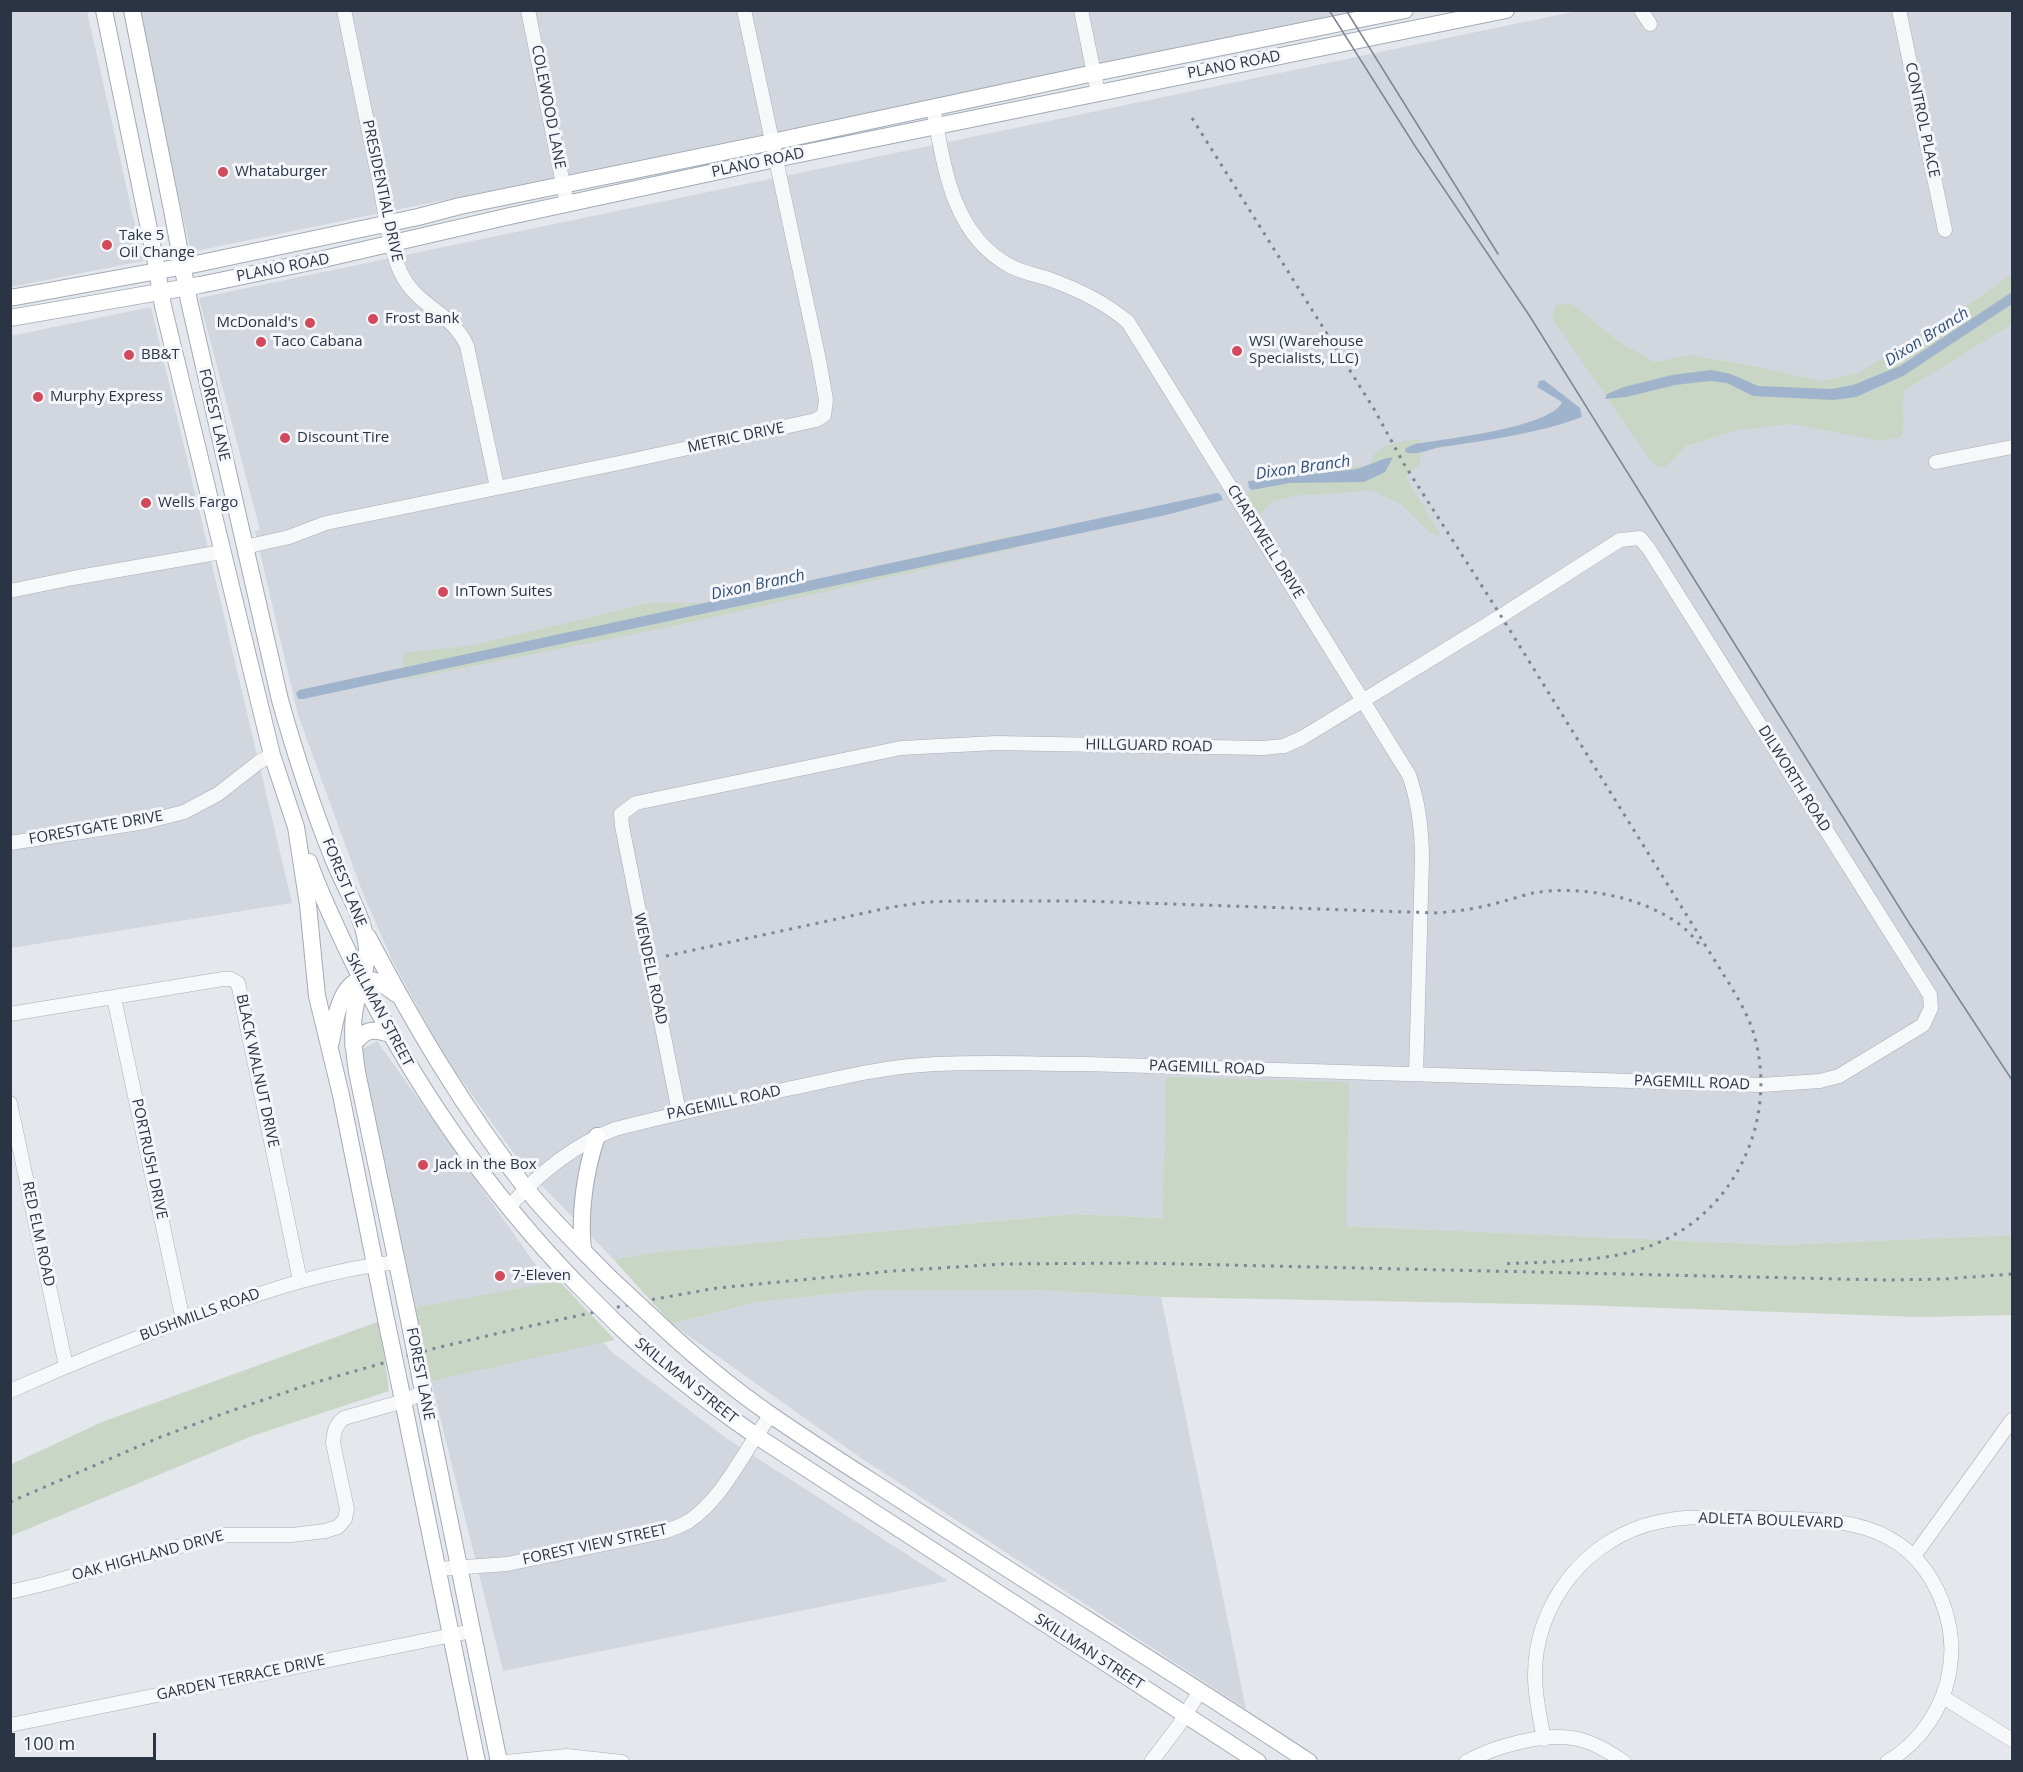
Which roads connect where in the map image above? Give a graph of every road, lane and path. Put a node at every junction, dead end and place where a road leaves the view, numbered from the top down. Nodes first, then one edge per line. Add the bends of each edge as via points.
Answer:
1 (104, 10) edge
2 (132, 10) edge
3 (344, 10) edge
4 (528, 10) edge
5 (744, 10) edge
6 (1081, 10) edge
7 (1405, 10) edge
8 (1506, 10) edge
9 (1641, 10) edge
10 (1899, 10) edge
11 (1650, 24) dead end
12 (1094, 73) junction
13 (1098, 93) junction
14 (933, 107) junction
15 (937, 126) junction
16 (772, 142) junction
17 (775, 159) junction
18 (563, 184) junction
19 (568, 203) junction
20 (388, 224) junction
21 (1945, 230) dead end
22 (393, 244) junction
23 (183, 267) junction
24 (157, 270) junction
25 (186, 287) junction
26 (160, 291) junction
27 (10, 298) edge
28 (10, 318) edge
29 (2013, 447) edge
30 (1936, 462) dead end
31 (497, 487) junction
32 (1640, 538) joint
33 (245, 547) junction
34 (222, 552) junction
35 (10, 591) edge
36 (1364, 701) junction
37 (293, 745) junction
38 (272, 755) junction
39 (621, 826) joint
40 (296, 827) junction
41 (10, 843) edge
42 (362, 925) junction
43 (362, 980) junction
44 (398, 995) junction
45 (114, 998) junction
46 (10, 1014) edge
47 (1923, 1025) joint
48 (390, 1034) junction
49 (353, 1045) junction
50 (330, 1046) junction
51 (1416, 1074) junction
52 (341, 1095) junction
53 (10, 1103) edge
54 (679, 1112) junction
55 (597, 1136) junction
56 (372, 1146) junction
57 (525, 1188) junction
58 (509, 1207) junction
59 (583, 1250) junction
60 (397, 1262) junction
61 (375, 1264) junction
62 (300, 1280) junction
63 (183, 1320) junction
64 (679, 1342) junction
65 (660, 1363) junction
66 (66, 1366) junction
67 (422, 1386) junction
68 (10, 1391) edge
69 (402, 1393) junction
70 (771, 1415) junction
71 (2013, 1420) edge
72 (755, 1435) junction
73 (982, 1553) junction
74 (1914, 1556) junction
75 (459, 1567) junction
76 (438, 1569) junction
77 (968, 1575) junction
78 (10, 1592) edge
79 (472, 1631) junction
80 (453, 1635) junction
81 (1200, 1691) junction
82 (1943, 1697) junction
83 (1186, 1714) junction
84 (10, 1725) edge
85 (1544, 1739) junction
86 (2013, 1740) edge
87 (477, 1761) edge
88 (499, 1761) edge
89 (505, 1761) edge
90 (622, 1761) edge
91 (1151, 1761) edge
92 (1258, 1761) edge
93 (1309, 1761) edge
94 (1466, 1761) edge
95 (1624, 1761) edge
96 (1887, 1761) edge

1 - 24 main road, FOREST LANE
2 - 23 main road, FOREST LANE
3 - 20 street, PRESIDENTIAL DRIVE
4 - 18 street, COLEWOOD LANE
5 - 16 street, METRIC DRIVE
6 - 12 street
7 - 12 main road, PLANO ROAD
8 - 13 main road, PLANO ROAD
9 - 11 street
10 - 21 street, CONTROL PLACE
12 - 13 street
12 - 14 main road, PLANO ROAD
13 - 15 main road, PLANO ROAD
14 - 15 street, CHARTWELL DRIVE
14 - 16 main road, PLANO ROAD
15 - 17 main road, PLANO ROAD
15 - 36 street, CHARTWELL DRIVE via 944,167 970,233 1010,266 1084,292 1128,322
16 - 17 street, METRIC DRIVE
16 - 18 main road, PLANO ROAD
17 - 19 main road, PLANO ROAD
17 - 31 street, METRIC DRIVE via 819,360 826,400 824,415 682,450
18 - 19 street, COLEWOOD LANE
18 - 20 main road, PLANO ROAD
19 - 22 main road, PLANO ROAD
20 - 22 street, PRESIDENTIAL DRIVE
20 - 23 main road, PLANO ROAD
22 - 25 main road, PLANO ROAD
22 - 31 street, PRESIDENTIAL DRIVE via 399,270 413,291 462,334
23 - 24 main road, PLANO ROAD
23 - 25 main road, FOREST LANE
24 - 26 main road, FOREST LANE
24 - 27 main road, PLANO ROAD
25 - 26 main road, PLANO ROAD
25 - 33 main road, FOREST LANE
26 - 28 main road, PLANO ROAD
26 - 34 main road, FOREST LANE
29 - 30 street
31 - 33 street, METRIC DRIVE via 326,524
32 - 36 street, HILLGUARD ROAD via 1620,540
32 - 47 street, DILWORTH ROAD via 1930,995 1931,1008
33 - 34 main road
33 - 37 main road, FOREST LANE
34 - 35 street
34 - 38 main road, FOREST LANE
36 - 39 street, HILLGUARD ROAD via 1284,746 996,743 902,748 636,803 621,814
36 - 51 street, CHARTWELL DRIVE via 1409,775 1422,826
37 - 38 main road
37 - 42 main road, FOREST LANE via 332,856
38 - 40 main road, FOREST LANE
38 - 41 street, FORESTGATE DRIVE via 219,794 184,812 145,822
39 - 54 street, WENDELL ROAD
40 - 43 main road, SKILLMAN STREET via 327,907
40 - 50 main road, FOREST LANE via 316,986
42 - 43 main road, FOREST LANE via 367,942
42 - 44 main road, SKILLMAN STREET
43 - 44 main road via 379,983
43 - 48 main road, SKILLMAN STREET
43 - 49 main road, FOREST LANE
43 - 50 main road via 345,991 339,1003
44 - 57 main road, SKILLMAN STREET via 449,1079
45 - 46 street, BLACK WALNUT DRIVE
45 - 62 street, BLACK WALNUT DRIVE via 223,979 238,983
45 - 63 street, PORTRUSH DRIVE
47 - 51 street, PAGEMILL ROAD via 1839,1076 1820,1081 1761,1085
48 - 49 main road via 368,1031
48 - 58 main road, SKILLMAN STREET via 450,1130
49 - 56 main road, FOREST LANE
50 - 52 main road, FOREST LANE
51 - 54 street, PAGEMILL ROAD via 1085,1064 922,1065 859,1074
52 - 56 main road via 354,1109 360,1140
52 - 61 main road, FOREST LANE
53 - 66 street, RED ELM ROAD
54 - 55 street, PAGEMILL ROAD
55 - 57 street, PAGEMILL ROAD
55 - 59 main road via 581,1221
56 - 60 main road, FOREST LANE
57 - 58 street, PAGEMILL ROAD
57 - 59 main road, SKILLMAN STREET
58 - 65 main road, SKILLMAN STREET, bridge via 578,1286
59 - 64 main road, SKILLMAN STREET, bridge
60 - 61 street, BUSHMILLS ROAD
60 - 67 main road, FOREST LANE, bridge
61 - 62 street, BUSHMILLS ROAD
61 - 69 main road, FOREST LANE, bridge
62 - 63 street, BUSHMILLS ROAD
63 - 66 street, BUSHMILLS ROAD
64 - 65 main road
64 - 70 main road, SKILLMAN STREET
65 - 72 main road, SKILLMAN STREET
66 - 68 street, BUSHMILLS ROAD
67 - 69 street, OAK HIGHLAND DRIVE
67 - 75 main road, FOREST LANE
69 - 76 main road, FOREST LANE
69 - 78 street, OAK HIGHLAND DRIVE via 338,1423 333,1443 347,1509 338,1527 304,1534 220,1535
70 - 72 street, FOREST VIEW STREET
70 - 73 main road, SKILLMAN STREET
71 - 74 street
72 - 75 street, FOREST VIEW STREET via 706,1507 678,1527 507,1564
72 - 77 main road, SKILLMAN STREET
73 - 77 main road
73 - 81 main road, SKILLMAN STREET
74 - 82 street, ADLETA BOULEVARD via 1935,1586 1951,1635 1951,1660
74 - 85 street, ADLETA BOULEVARD via 1876,1532 1835,1520 1690,1518 1657,1522 1627,1532 1577,1569 1554,1600 1543,1624 1535,1675
75 - 76 street, FOREST VIEW STREET
75 - 79 main road, FOREST LANE
76 - 80 main road, FOREST LANE
77 - 83 main road, SKILLMAN STREET
79 - 80 street, GARDEN TERRACE DRIVE
79 - 88 main road, FOREST LANE
80 - 84 street, GARDEN TERRACE DRIVE
80 - 87 main road, FOREST LANE
81 - 83 street
81 - 93 main road, SKILLMAN STREET
82 - 86 street
82 - 96 street, ADLETA BOULEVARD via 1917,1738
83 - 91 street
83 - 92 main road, SKILLMAN STREET
85 - 94 street via 1491,1750
85 - 95 street via 1578,1739
89 - 90 street via 567,1756

